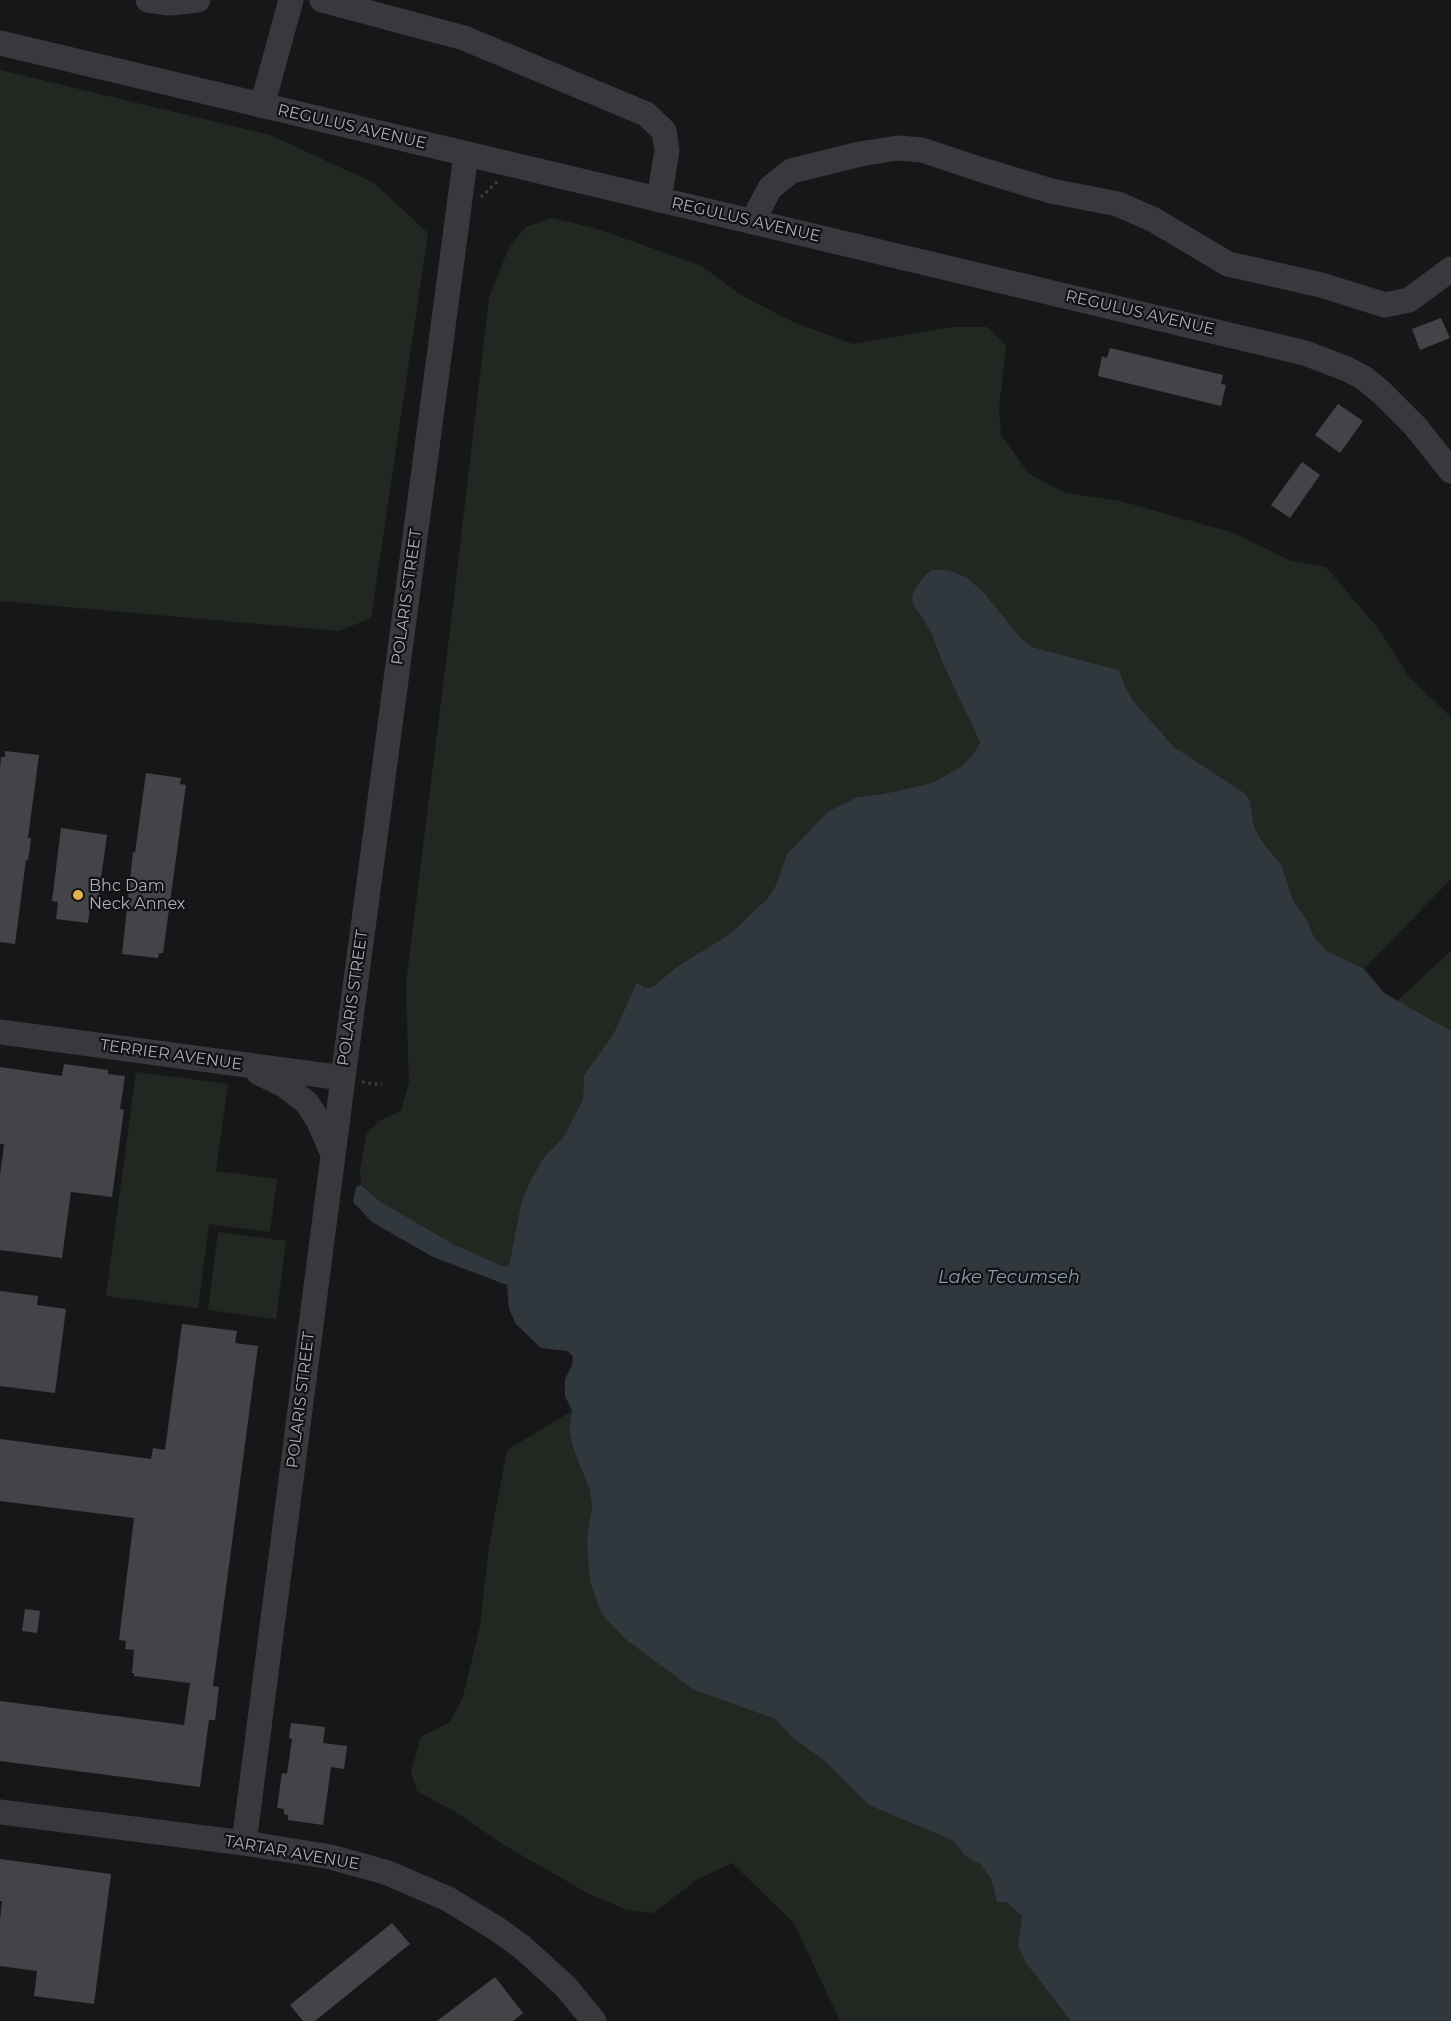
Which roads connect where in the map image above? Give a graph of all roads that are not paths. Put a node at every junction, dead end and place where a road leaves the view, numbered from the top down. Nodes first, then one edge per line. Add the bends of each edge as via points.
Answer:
1 (148, 0) edge
2 (198, 0) edge
3 (291, 0) edge
4 (322, 0) edge
5 (0, 43) edge
6 (262, 106) junction
7 (466, 154) junction
8 (659, 200) junction
9 (752, 222) junction
10 (1451, 269) edge
11 (1443, 445) edge
12 (1451, 471) edge
13 (0, 1032) edge
14 (238, 1064) junction
15 (350, 1080) junction
16 (333, 1154) junction
17 (0, 1812) edge
18 (244, 1844) junction
19 (594, 2021) edge

1 - 2 street via 170,3
3 - 6 street
4 - 8 street via 464,38 646,114 664,131 667,150
5 - 6 street, REGULUS AVENUE
6 - 7 street, REGULUS AVENUE
7 - 8 street, REGULUS AVENUE
7 - 15 street, POLARIS STREET
8 - 9 street, REGULUS AVENUE
9 - 10 street via 770,188 791,171 898,148 922,150 1051,191 1118,204 1154,220 1228,264 1321,284 1385,305 1410,300
9 - 11 street, REGULUS AVENUE via 1274,344 1329,361 1364,378
11 - 12 street, REGULUS AVENUE
13 - 14 street, TERRIER AVENUE
14 - 15 street, TERRIER AVENUE
14 - 16 street via 284,1085 307,1104
15 - 16 street, POLARIS STREET
16 - 18 street, POLARIS STREET
17 - 18 street, TARTAR AVENUE
18 - 19 street, TARTAR AVENUE via 355,1863 388,1873 448,1899 522,1948 565,1986

